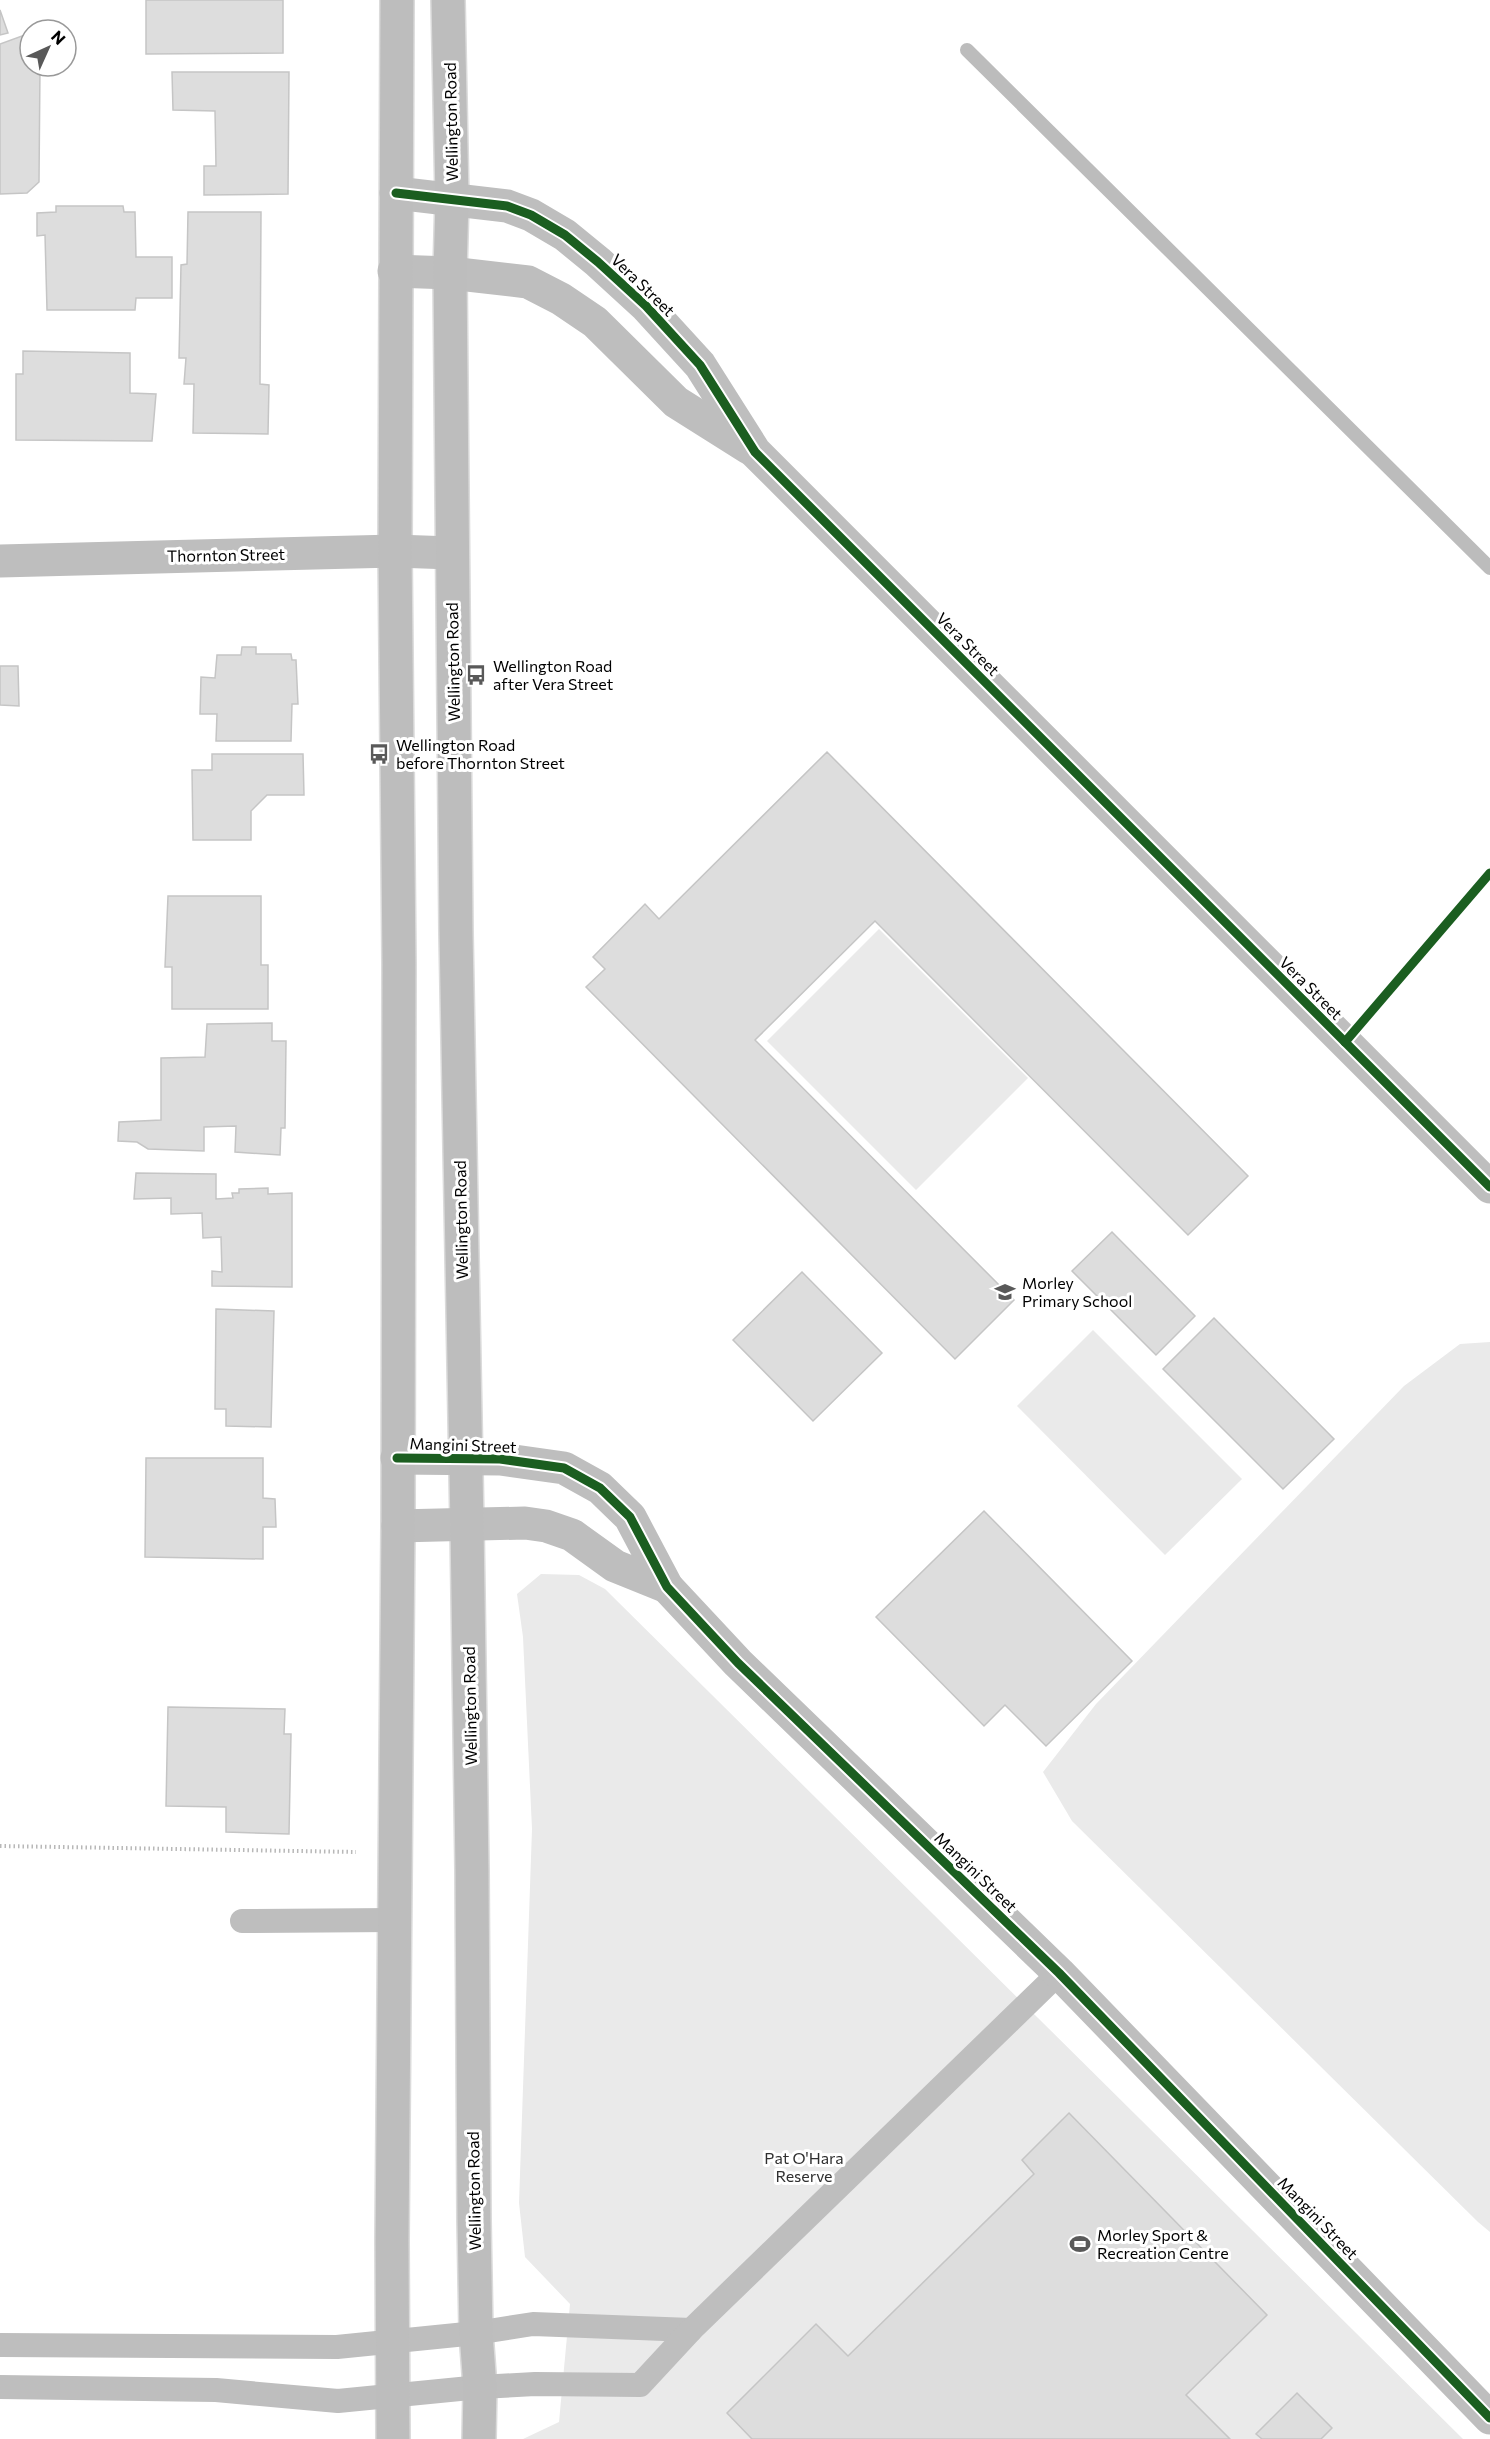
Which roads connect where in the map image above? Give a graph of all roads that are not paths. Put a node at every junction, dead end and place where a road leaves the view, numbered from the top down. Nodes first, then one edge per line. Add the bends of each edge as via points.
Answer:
1 (397, 0) edge
2 (448, 0) edge
3 (396, 193) junction
4 (452, 199) junction
5 (394, 271) junction
6 (450, 273) junction
7 (756, 452) junction
8 (395, 551) junction
9 (452, 553) junction
10 (0, 561) edge
11 (1490, 1188) edge
12 (397, 1458) junction
13 (466, 1458) junction
14 (398, 1526) junction
15 (467, 1526) junction
16 (667, 1587) junction
17 (394, 1920) junction
18 (242, 1921) dead end
19 (1059, 1972) junction
20 (691, 2330) junction
21 (476, 2333) junction
22 (394, 2341) junction
23 (0, 2345) edge
24 (480, 2386) junction
25 (0, 2387) edge
26 (394, 2396) junction
27 (1490, 2418) edge
28 (393, 2439) edge
29 (479, 2439) edge

1 - 3 main road
2 - 4 main road, Wellington Road
3 - 4 street, Vera Street
3 - 5 main road
4 - 6 main road, Wellington Road
4 - 7 street, Vera Street via 507,206 531,215 565,235 598,262 646,306 700,365
5 - 6 street, Vera Street
5 - 8 main road
6 - 7 street, Vera Street via 528,282 561,299 594,322 676,402
6 - 9 main road, Wellington Road
7 - 11 street, Vera Street
8 - 9 street, Thornton Street
8 - 10 street, Thornton Street
8 - 12 main road via 399,964
9 - 13 main road, Wellington Road
12 - 13 street, Mangini Street
12 - 14 main road
13 - 15 main road, Wellington Road
13 - 16 street, Mangini Street via 564,1468 600,1488 630,1517
14 - 15 street, Mangini Street
14 - 17 main road
15 - 16 street, Mangini Street via 546,1526 572,1535 615,1566
15 - 21 main road, Wellington Road
16 - 19 street, Mangini Street via 738,1663
17 - 18 lane
17 - 22 main road
19 - 20 lane
19 - 27 street, Mangini Street
20 - 21 lane via 533,2324
20 - 24 lane via 640,2385
21 - 22 lane
21 - 24 main road, Wellington Road
22 - 23 lane via 313,2348
22 - 26 main road
24 - 26 lane
24 - 29 main road, Wellington Road
25 - 26 lane via 216,2390 338,2401
26 - 28 main road

